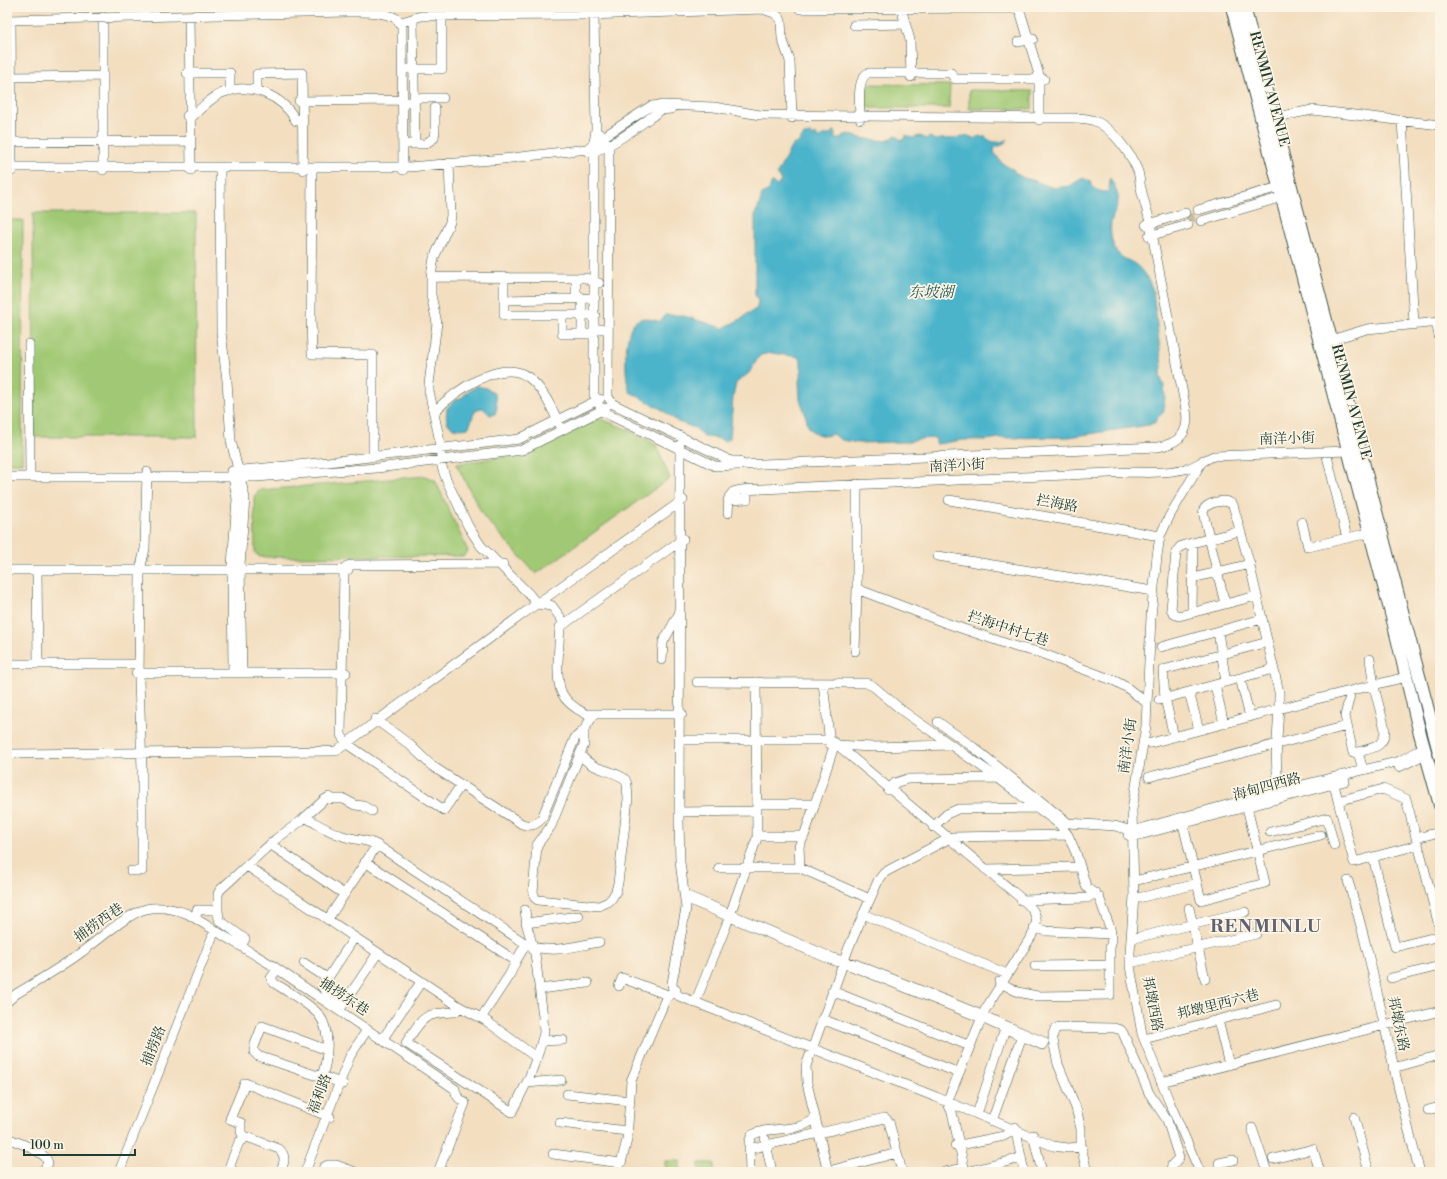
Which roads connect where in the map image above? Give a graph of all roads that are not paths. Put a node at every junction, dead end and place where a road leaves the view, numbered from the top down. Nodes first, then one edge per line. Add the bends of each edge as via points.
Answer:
1 (800, 7) edge
2 (902, 7) edge
3 (1022, 7) edge
4 (1232, 7) edge
5 (1244, 7) edge
6 (594, 16) junction
7 (187, 17) junction
8 (442, 17) junction
9 (102, 19) junction
10 (413, 20) junction
11 (9, 22) edge
12 (401, 24) junction
13 (906, 24) junction
14 (854, 25) dead end
15 (1031, 39) junction
16 (1018, 42) dead end
17 (401, 69) junction
18 (414, 69) junction
19 (188, 73) junction
20 (911, 75) junction
21 (101, 77) junction
22 (10, 78) junction
23 (1042, 81) junction
24 (230, 91) junction
25 (257, 91) junction
26 (401, 98) junction
27 (443, 98) dead end
28 (301, 99) junction
29 (414, 102) junction
30 (436, 108) dead end
31 (189, 116) junction
32 (790, 117) junction
33 (862, 117) junction
34 (1042, 119) junction
35 (1267, 119) junction
36 (1402, 120) junction
37 (301, 121) junction
38 (1440, 125) edge
39 (189, 139) junction
40 (10, 140) junction
41 (102, 140) junction
42 (401, 144) junction
43 (415, 144) junction
44 (597, 144) junction
45 (609, 145) junction
46 (449, 165) junction
47 (102, 168) junction
48 (189, 168) junction
49 (219, 168) junction
50 (401, 168) junction
51 (9, 169) edge
52 (305, 169) junction
53 (1280, 192) junction
54 (1200, 215) tunnel mouth
55 (1183, 220) tunnel mouth
56 (1149, 230) junction
57 (431, 277) junction
58 (504, 277) junction
59 (576, 278) junction
60 (595, 283) junction
61 (609, 283) junction
62 (582, 298) junction
63 (595, 298) junction
64 (504, 300) junction
65 (562, 315) junction
66 (582, 315) junction
67 (595, 315) junction
68 (1438, 322) edge
69 (1414, 324) junction
70 (595, 329) junction
71 (608, 329) junction
72 (582, 334) junction
73 (1331, 340) junction
74 (1440, 340) edge
75 (29, 344) dead end
76 (596, 400) junction
77 (611, 400) junction
78 (602, 410) junction
79 (434, 412) junction
80 (558, 420) junction
81 (563, 430) junction
82 (682, 438) junction
83 (440, 449) junction
84 (682, 450) junction
85 (1348, 451) junction
86 (1326, 452) junction
87 (373, 457) junction
88 (442, 460) junction
89 (1203, 460) junction
90 (7, 472) edge
91 (236, 473) junction
92 (30, 474) junction
93 (145, 474) junction
94 (7, 477) edge
95 (857, 484) junction
96 (682, 499) junction
97 (949, 500) dead end
98 (728, 513) dead end
99 (1302, 522) dead end
100 (1240, 531) junction
101 (1370, 533) junction
102 (1160, 536) junction
103 (1347, 538) junction
104 (1209, 539) junction
105 (681, 540) junction
106 (1193, 543) junction
107 (938, 556) dead end
108 (1250, 564) junction
109 (504, 566) junction
110 (7, 570) edge
111 (37, 572) junction
112 (137, 572) junction
113 (236, 572) junction
114 (347, 572) junction
115 (1217, 572) junction
116 (7, 574) edge
117 (1192, 578) junction
118 (857, 589) junction
119 (1153, 591) junction
120 (1256, 596) junction
121 (537, 602) junction
122 (1225, 604) junction
123 (681, 610) junction
124 (1192, 613) junction
125 (1262, 620) junction
126 (564, 624) junction
127 (1218, 632) junction
128 (1268, 642) junction
129 (1161, 647) dead end
130 (855, 651) dead end
131 (1221, 654) junction
132 (1370, 659) dead end
133 (7, 660) edge
134 (662, 660) dead end
135 (38, 662) junction
136 (7, 664) edge
137 (137, 666) junction
138 (1273, 669) junction
139 (238, 673) junction
140 (343, 673) junction
141 (1406, 677) junction
142 (1240, 678) junction
143 (697, 682) dead end
144 (756, 682) junction
145 (1226, 682) junction
146 (823, 683) junction
147 (1215, 685) junction
148 (1374, 685) junction
149 (1351, 691) junction
150 (1189, 692) junction
151 (1162, 699) junction
152 (1147, 703) junction
153 (1279, 709) junction
154 (594, 714) junction
155 (680, 714) junction
156 (1250, 717) junction
157 (376, 720) junction
158 (938, 722) dead end
159 (1224, 724) junction
160 (1347, 726) junction
161 (584, 730) junction
162 (1199, 730) junction
163 (1174, 737) junction
164 (348, 741) junction
165 (681, 742) junction
166 (756, 742) junction
167 (833, 743) junction
168 (1151, 743) dead end
169 (1276, 744) junction
170 (951, 745) junction
171 (1439, 749) edge
172 (7, 750) edge
173 (1425, 750) junction
174 (140, 752) junction
175 (1358, 752) junction
176 (7, 754) edge
177 (580, 754) junction
178 (1363, 770) junction
179 (1150, 777) dead end
180 (998, 778) junction
181 (1334, 784) junction
182 (461, 785) junction
183 (889, 789) junction
184 (1280, 791) junction
185 (1338, 801) junction
186 (815, 804) junction
187 (1440, 805) edge
188 (757, 807) junction
189 (1247, 807) junction
190 (1038, 808) junction
191 (372, 811) dead end
192 (680, 812) junction
193 (305, 817) junction
194 (1313, 822) junction
195 (1183, 824) junction
196 (534, 825) junction
197 (934, 827) junction
198 (1270, 832) dead end
199 (1440, 832) edge
200 (1132, 834) junction
201 (1068, 835) junction
202 (757, 836) junction
203 (804, 836) junction
204 (948, 838) junction
205 (1417, 841) junction
206 (270, 844) junction
207 (377, 845) junction
208 (537, 845) junction
209 (1334, 845) dead end
210 (1258, 851) junction
211 (1373, 857) junction
212 (365, 862) junction
213 (247, 866) junction
214 (1193, 866) junction
215 (1079, 867) junction
216 (719, 868) dead end
217 (746, 868) junction
218 (800, 868) junction
219 (985, 869) junction
220 (138, 871) dead end
221 (1134, 880) junction
222 (1348, 882) dead end
223 (1197, 884) junction
224 (1096, 893) junction
225 (344, 894) junction
226 (686, 897) junction
227 (870, 899) junction
228 (1134, 899) junction
229 (1021, 900) junction
230 (1189, 908) dead end
231 (218, 910) junction
232 (525, 910) dead end
233 (1244, 912) dead end
234 (863, 914) junction
235 (729, 915) junction
236 (579, 916) dead end
237 (196, 918) junction
238 (328, 920) junction
239 (526, 923) junction
240 (1192, 924) junction
241 (1035, 928) junction
242 (215, 930) junction
243 (1440, 930) edge
244 (1111, 934) junction
245 (1256, 934) dead end
246 (1440, 936) edge
247 (354, 938) junction
248 (1131, 939) junction
249 (599, 942) dead end
250 (242, 946) junction
251 (530, 946) junction
252 (1198, 947) junction
253 (377, 954) junction
254 (516, 961) junction
255 (843, 962) junction
256 (304, 963) dead end
257 (1130, 963) junction
258 (1110, 965) junction
259 (1036, 966) dead end
260 (1440, 966) edge
261 (277, 969) junction
262 (1006, 974) junction
263 (327, 978) junction
264 (1391, 978) dead end
265 (1205, 979) dead end
266 (421, 982) junction
267 (588, 983) dead end
268 (1000, 983) junction
269 (619, 986) dead end
270 (540, 989) junction
271 (832, 991) junction
272 (672, 992) junction
273 (695, 1001) junction
274 (7, 1002) edge
275 (1276, 1005) dead end
276 (342, 1007) junction
277 (460, 1008) junction
278 (1440, 1011) edge
279 (980, 1017) junction
280 (481, 1018) junction
281 (822, 1019) junction
282 (1218, 1020) junction
283 (1384, 1025) junction
284 (1004, 1027) junction
285 (369, 1031) junction
286 (1144, 1039) junction
287 (382, 1040) junction
288 (562, 1040) dead end
289 (542, 1041) junction
290 (408, 1044) junction
291 (968, 1046) junction
292 (812, 1047) junction
293 (327, 1050) junction
294 (402, 1054) junction
295 (1440, 1055) edge
296 (537, 1058) junction
297 (1229, 1065) junction
298 (1393, 1068) junction
299 (957, 1073) junction
300 (322, 1076) junction
301 (561, 1080) dead end
302 (1161, 1082) junction
303 (341, 1083) junction
304 (527, 1083) junction
305 (567, 1094) dead end
306 (946, 1100) junction
307 (629, 1101) junction
308 (1440, 1106) edge
309 (1428, 1110) dead end
310 (975, 1112) junction
311 (328, 1116) junction
312 (1354, 1116) dead end
313 (815, 1118) junction
314 (993, 1120) junction
315 (560, 1123) dead end
316 (1252, 1128) dead end
317 (1014, 1129) junction
318 (627, 1131) junction
319 (763, 1132) junction
320 (818, 1133) junction
321 (1033, 1136) junction
322 (244, 1138) junction
323 (10, 1139) dead end
324 (766, 1145) junction
325 (957, 1146) junction
326 (1082, 1146) junction
327 (749, 1149) junction
328 (897, 1153) junction
329 (553, 1154) dead end
330 (1022, 1158) junction
331 (1233, 1160) dead end
332 (1273, 1160) dead end
333 (283, 1171) edge
334 (963, 1171) edge
335 (44, 1172) edge
336 (118, 1172) edge
337 (234, 1172) edge
338 (305, 1172) edge
339 (308, 1172) edge
340 (322, 1172) edge
341 (355, 1172) edge
342 (438, 1172) edge
343 (750, 1172) edge
344 (772, 1172) edge
345 (827, 1172) edge
346 (902, 1172) edge
347 (944, 1172) edge
348 (1024, 1172) edge
349 (1042, 1172) edge
350 (1087, 1172) edge
351 (1171, 1172) edge
352 (1200, 1172) edge
353 (1221, 1172) edge
354 (1267, 1172) edge
355 (1320, 1172) edge
356 (1369, 1172) edge
357 (1420, 1172) edge

1 - 2 street
2 - 13 street
2 - 15 street via 1015,7 1021,12
3 - 15 street via 1026,12
4 - 35 main road, RENMIN AVENUE
5 - 35 main road, RENMIN AVENUE
6 - 8 street
6 - 32 street via 756,9 774,13 781,22 783,42 790,61
6 - 44 street
7 - 9 street
7 - 12 street via 360,15 382,16
7 - 19 street
8 - 10 street
8 - 18 street via 442,69
9 - 11 street
9 - 21 street
10 - 12 street
10 - 18 street
11 - 22 street
12 - 17 street
13 - 14 street
13 - 20 street via 910,40
15 - 16 street
15 - 23 street
17 - 18 street
17 - 26 street
18 - 29 street
19 - 24 street via 230,73
19 - 31 street
20 - 23 street via 951,73 955,79
20 - 33 street via 866,79
21 - 22 street
21 - 41 street
22 - 40 street
23 - 34 street
24 - 25 street
24 - 31 street via 212,99 193,116
25 - 28 street via 257,74 299,73
25 - 37 street via 268,94 283,104 296,121
26 - 28 street
26 - 29 street via 406,102
26 - 42 street
27 - 29 street via 417,98
28 - 37 street
29 - 43 street
30 - 43 street via 434,138 425,144
31 - 39 street
32 - 33 street
32 - 44 street via 714,107 657,105 646,108
32 - 45 street via 754,118 708,110 663,109
33 - 34 street
34 - 56 street via 1091,120 1101,124 1116,138 1137,169
35 - 36 street via 1312,110
35 - 53 main road, RENMIN AVENUE
35 - 73 main road, RENMIN AVENUE
36 - 38 street
36 - 69 street
37 - 52 street
39 - 41 street
39 - 48 street
40 - 41 street
40 - 51 street
41 - 47 street
42 - 43 street
42 - 50 street
44 - 45 street
44 - 45 street
44 - 46 street
44 - 60 street
45 - 61 street
46 - 50 street
46 - 57 street via 450,222 434,258
47 - 48 street
47 - 51 street
48 - 49 street
49 - 52 street
49 - 91 street via 218,332 228,441
50 - 52 street
52 - 87 street via 312,354 373,355
53 - 54 street
53 - 85 main road, RENMIN AVENUE
55 - 56 street
56 - 82 street via 1184,417 1180,431 1167,441 731,461
56 - 84 street via 1187,416 1184,433 1168,445 1158,448 715,466
57 - 58 street
57 - 79 street via 431,295 437,323 429,384
58 - 59 street
58 - 64 street
59 - 60 street via 586,278
59 - 62 street via 576,293
60 - 61 street
60 - 63 street
61 - 71 street
62 - 63 street
62 - 64 street
62 - 66 street
63 - 67 street
64 - 65 street via 504,315
65 - 66 street
65 - 72 street via 562,334
66 - 67 street
66 - 72 street
67 - 70 street
68 - 69 street
68 - 74 street
69 - 73 street via 1367,329
70 - 71 street
70 - 72 street via 592,334
70 - 76 street
71 - 77 street
73 - 171 main road, RENMIN AVENUE
75 - 92 street
76 - 77 street
76 - 78 street
76 - 80 street
77 - 78 street
77 - 82 street
78 - 81 street
78 - 84 street
79 - 80 street via 454,394 480,379 494,372 509,370 523,374 534,382
79 - 83 street
80 - 81 street
80 - 83 street via 519,439
81 - 88 street via 522,450
82 - 84 street
83 - 87 street
83 - 88 street
84 - 96 street
85 - 86 street, 南洋小街
85 - 101 main road, RENMIN AVENUE
86 - 89 street, 南洋小街 via 1214,456
86 - 103 street
87 - 91 street
88 - 91 street via 358,470 256,477
88 - 109 street via 446,479 468,526 481,546
89 - 95 street, 南洋小街 via 1190,468 1153,473
89 - 102 street, 南洋小街
90 - 92 street
91 - 93 street
91 - 113 street
92 - 93 street
92 - 94 street
93 - 112 street
95 - 98 street, 南洋小街 via 738,490 730,495
95 - 118 street
96 - 105 street
96 - 121 street
97 - 102 street, 拦海路
99 - 103 street via 1308,547
100 - 104 street
100 - 104 street via 1233,505 1225,501 1215,503 1204,508 1203,512
100 - 108 street
101 - 103 street
101 - 141 main road, RENMIN AVENUE
102 - 119 street, 南洋小街
104 - 106 street
104 - 115 street
105 - 123 street
105 - 126 street
106 - 117 street
106 - 124 street via 1180,547 1176,552 1171,609 1179,616
107 - 119 street
108 - 115 street
108 - 120 street
109 - 114 street
109 - 121 street via 530,590
110 - 111 street
111 - 112 street
111 - 116 street
111 - 135 street
112 - 113 street
112 - 137 street
113 - 114 street
113 - 139 street
114 - 140 street
115 - 117 street
115 - 122 street
117 - 124 street
118 - 130 street
118 - 152 street, 拦海中村七巷 via 987,638 1038,652 1086,670 1126,687
119 - 152 street, 南洋小街
120 - 122 street
120 - 125 street
121 - 126 street via 552,606
121 - 157 street
122 - 124 street
123 - 134 street via 663,642
123 - 155 street
125 - 127 street
125 - 128 street
126 - 154 street via 560,627 558,681 561,692 576,709 586,714
127 - 129 street
127 - 131 street
128 - 131 street
128 - 138 street
131 - 145 street
131 - 151 street via 1163,670
132 - 148 street
133 - 135 street
135 - 136 street
135 - 137 street
137 - 139 street
137 - 174 street
138 - 142 street
138 - 153 street via 1279,692
139 - 140 street
140 - 164 street
141 - 148 street
141 - 173 main road, RENMIN AVENUE
142 - 145 street
142 - 156 street
143 - 144 street
144 - 146 street
144 - 166 street
145 - 147 street
146 - 167 street
146 - 170 street via 863,683 873,686 904,712
147 - 150 street
147 - 159 street
148 - 149 street
148 - 175 street via 1385,729 1384,739 1380,744
149 - 153 street
149 - 160 street via 1345,716
150 - 151 street
150 - 162 street
151 - 163 street
152 - 200 street, 南洋小街 via 1143,750 1132,810
153 - 156 street
153 - 169 street
154 - 155 street
154 - 161 street
155 - 165 street
156 - 159 street
157 - 164 street
157 - 182 street via 432,766
158 - 200 street via 1068,823 1116,826
159 - 162 street
160 - 169 street
160 - 175 street via 1353,753
161 - 177 street via 584,745
161 - 196 street via 575,738 542,818
162 - 163 street
163 - 168 street
164 - 174 street via 336,751
164 - 182 street via 357,750 444,810
165 - 166 street
165 - 192 street
166 - 167 street
166 - 188 street
167 - 170 street via 872,746
167 - 183 street
167 - 186 street
169 - 179 street
169 - 184 street
170 - 180 street
171 - 173 main road
172 - 174 street
173 - 178 street, 海甸四西路 via 1400,761
173 - 181 street, 海甸四西路 via 1402,767
173 - 187 main road, RENMIN AVENUE
174 - 176 street
174 - 220 street
175 - 178 street
177 - 208 street via 551,826
177 - 208 street via 591,765 620,776 627,784 628,799 616,891 608,902 599,906 538,900 533,892
178 - 184 street, 海甸四西路
180 - 183 street via 908,779 895,783
180 - 190 street
181 - 185 street
181 - 189 street, 海甸四西路
182 - 196 street via 522,824
183 - 197 street
184 - 200 street, 海甸四西路
185 - 205 street via 1383,789 1406,799
185 - 211 street via 1354,862
186 - 188 street
186 - 203 street
188 - 192 street
188 - 202 street
189 - 195 street, 海甸四西路
189 - 210 street
190 - 197 street via 958,809 947,814
190 - 201 street via 1059,824
191 - 193 street via 344,799 329,798
192 - 226 street via 680,862
193 - 206 street
193 - 207 street via 333,832
194 - 198 street
194 - 209 street via 1327,818
194 - 210 street via 1319,835
195 - 200 street, 海甸四西路
195 - 214 street
196 - 208 street
197 - 204 street
199 - 205 street
200 - 221 street, 邦墩西路
201 - 204 street
201 - 215 street
202 - 203 street
202 - 217 street
203 - 218 street via 799,846
204 - 219 street
204 - 227 street via 884,873
205 - 211 street
205 - 243 street
206 - 213 street
206 - 225 street
207 - 212 street
207 - 251 street
210 - 214 street
210 - 223 street via 1265,883 1201,900
211 - 246 street via 1396,946
212 - 225 street
212 - 254 street
213 - 231 street via 220,890
213 - 238 street
214 - 221 street
214 - 223 street
215 - 219 street
215 - 224 street via 1087,888
216 - 217 street
217 - 218 street
217 - 235 street
218 - 227 street
219 - 229 street
221 - 228 street, 邦墩西路
222 - 283 street, 邦墩东路 via 1362,928
223 - 228 street
224 - 229 street via 1087,898
224 - 244 street
225 - 238 street
226 - 235 street
226 - 272 street
227 - 234 street
228 - 248 street, 邦墩西路
229 - 241 street via 1032,912
230 - 240 street
231 - 237 street via 197,910
231 - 250 street via 219,920 245,940
232 - 239 street
233 - 240 street
234 - 255 street
234 - 262 street
235 - 255 street via 832,960
235 - 273 street
236 - 239 street
237 - 242 street, 捕捞西巷
237 - 274 street, 捕捞西巷 via 181,911 145,909 116,926 84,951
238 - 247 street
239 - 251 street
240 - 248 street
240 - 252 street
241 - 244 street via 1047,931
241 - 262 street
242 - 250 street, 捕捞东巷
242 - 336 street, 捕捞路
244 - 258 street
245 - 252 street
247 - 253 street
247 - 263 street
248 - 257 street, 邦墩西路
249 - 251 street via 553,950
250 - 261 street, 捕捞东巷
251 - 254 street
251 - 270 street
252 - 257 street
252 - 265 street
253 - 266 street
253 - 276 street
254 - 280 street
255 - 271 street
255 - 279 street via 856,964
256 - 263 street
257 - 286 street, 邦墩西路
258 - 259 street
258 - 268 street via 1110,996 1036,996 1018,992
260 - 264 street
261 - 276 street, 捕捞东巷
261 - 293 street via 271,978 274,983 322,1019
262 - 268 street
263 - 276 street via 322,987
266 - 277 street
266 - 287 street
267 - 270 street
268 - 279 street
269 - 272 street via 622,978
270 - 289 street via 544,1028
271 - 281 street
271 - 291 street
272 - 273 street
272 - 307 street via 632,1077
273 - 292 street
275 - 282 street, 邦墩里西六巷
276 - 285 street, 捕捞东巷
277 - 280 street
277 - 290 street via 455,1012 426,1017 406,1043
278 - 283 street
279 - 284 street
279 - 291 street
280 - 296 street
281 - 292 street
281 - 299 street
282 - 286 street, 邦墩里西六巷
282 - 297 street
283 - 297 street
283 - 298 street, 邦墩东路
284 - 310 street
284 - 314 street via 1022,1034
285 - 287 street, 捕捞东巷
285 - 303 street, 福利路 via 350,1056
286 - 302 street, 邦墩西路
287 - 294 street, 捕捞东巷
288 - 289 street
289 - 296 street
290 - 294 street
290 - 304 street via 512,1112
291 - 299 street
292 - 306 street
292 - 313 street via 806,1062 805,1074
293 - 300 street
293 - 300 street via 262,1026 254,1047 254,1052 258,1056
294 - 342 street, 捕捞东巷 via 455,1089 458,1098 465,1103
295 - 298 street
296 - 304 street
297 - 302 street
298 - 357 street, 邦墩东路
299 - 306 street
300 - 303 street
301 - 304 street
302 - 352 street, 邦墩西路
303 - 311 street, 福利路
305 - 307 street
306 - 310 street
306 - 325 street
307 - 318 street
308 - 309 street
310 - 314 street
311 - 322 street via 245,1084 230,1119 240,1123
311 - 338 street, 福利路
311 - 339 street, 福利路
312 - 356 street
313 - 319 street via 806,1125
313 - 320 street
314 - 317 street
315 - 318 street
316 - 354 street
317 - 321 street
317 - 325 street via 1004,1136
317 - 330 street
318 - 329 street via 621,1163
319 - 324 street
319 - 327 street via 750,1138
320 - 324 street
320 - 328 street via 884,1118 889,1122
320 - 345 street
321 - 326 street via 1060,1147
321 - 349 street
322 - 333 street via 282,1152 285,1158
322 - 337 street via 237,1145 230,1165
323 - 335 street via 46,1157 48,1163
324 - 327 street
324 - 344 street
325 - 334 street
326 - 350 street
326 - 351 street via 1076,1108 1058,1064 1053,1034 1055,1029 1060,1027 1106,1027 1121,1030 1149,1093 1166,1120 1180,1158 1172,1165
327 - 343 street
328 - 345 street
328 - 346 street
330 - 334 street
330 - 348 street
331 - 353 street via 1219,1163
332 - 355 street via 1313,1149
334 - 347 street
340 - 341 street via 324,1167 332,1164

